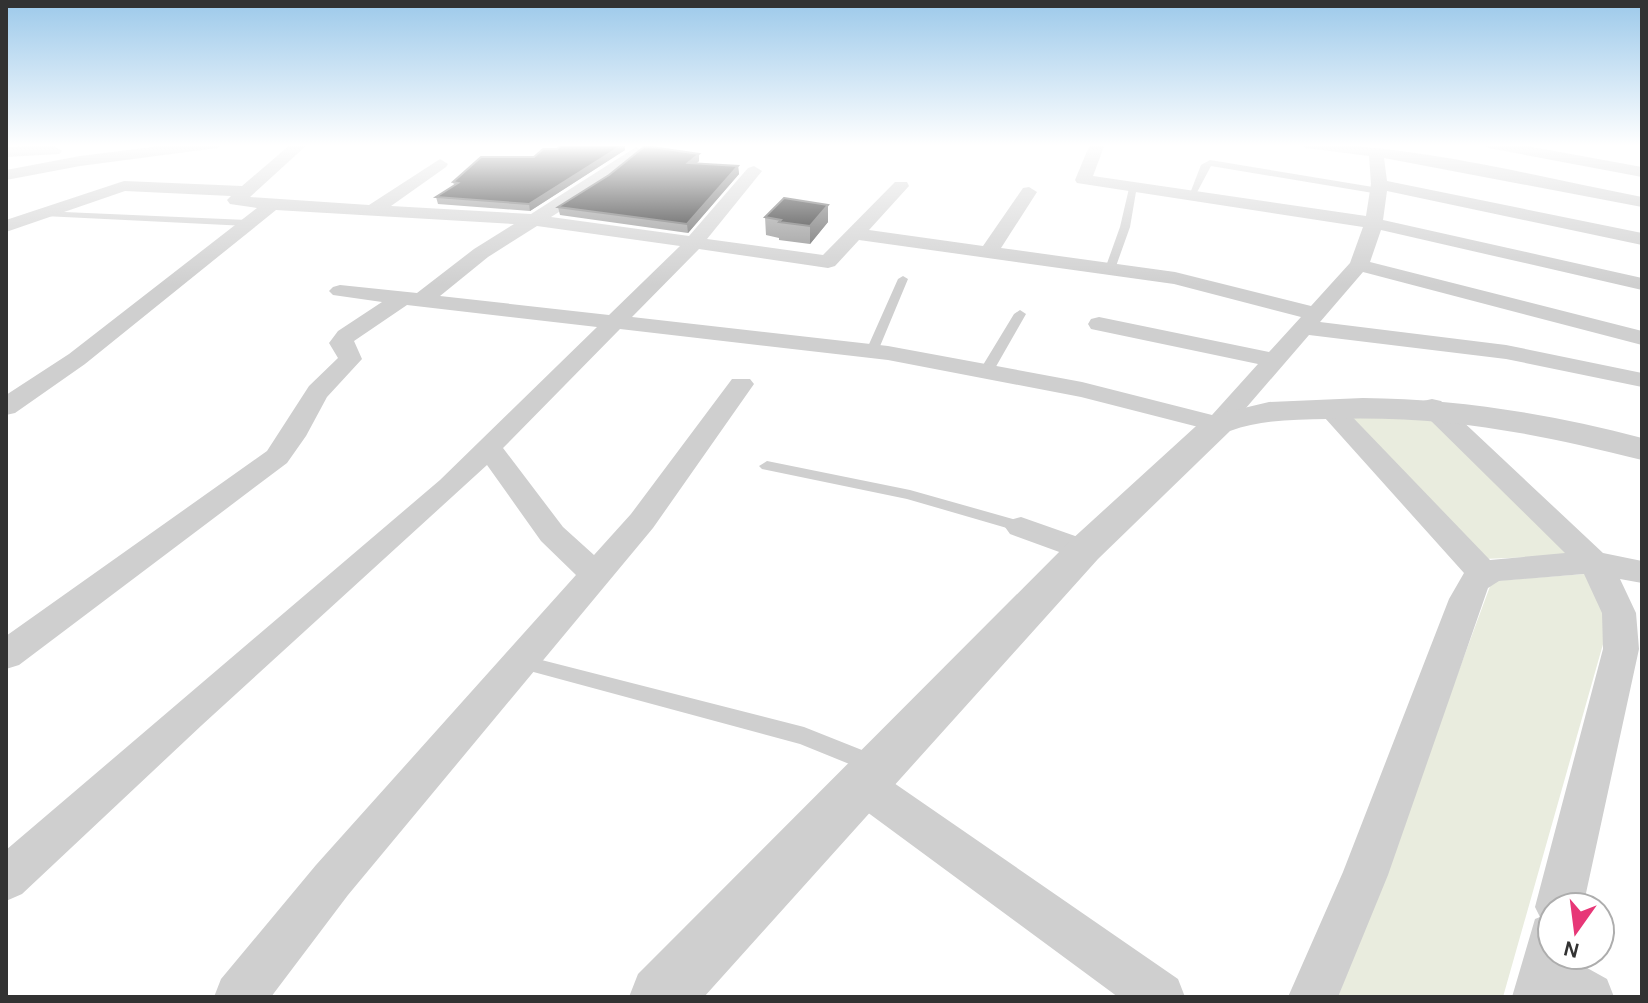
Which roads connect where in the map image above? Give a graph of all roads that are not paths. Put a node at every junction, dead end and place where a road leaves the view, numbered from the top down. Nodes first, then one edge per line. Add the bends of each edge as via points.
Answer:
1 (110, 191) edge
2 (239, 191) edge
3 (244, 191) joint
4 (402, 191) edge
5 (581, 191) edge
6 (737, 191) edge
7 (896, 191) edge
8 (1132, 191) edge
9 (1168, 191) edge
10 (1193, 191) edge
11 (1378, 191) edge
12 (1398, 191) edge
13 (1581, 191) edge
14 (1029, 192) dead end
15 (1192, 194) junction
16 (1642, 202) edge
17 (272, 205) junction
18 (374, 210) junction
19 (44, 213) junction
20 (534, 220) junction
21 (247, 223) junction
22 (1374, 223) junction
23 (6, 226) edge
24 (855, 234) junction
25 (1642, 239) edge
26 (693, 244) junction
27 (989, 251) junction
28 (1359, 265) junction
29 (1110, 269) junction
30 (903, 279) dead end
31 (1642, 284) edge
32 (340, 291) dead end
33 (411, 300) junction
34 (1020, 314) dead end
35 (1310, 320) junction
36 (612, 324) junction
37 (1099, 324) dead end
38 (1642, 338) edge
39 (872, 351) junction
40 (1274, 360) junction
41 (987, 370) junction
42 (1642, 380) edge
43 (741, 384) dead end
44 (12, 399) edge
45 (1432, 407) junction
46 (1329, 408) junction
47 (1218, 424) junction
48 (489, 448) junction
49 (1642, 449) edge
50 (767, 466) dead end
51 (1021, 527) joint
52 (1084, 550) junction
53 (1593, 562) junction
54 (1642, 572) edge
55 (1484, 574) junction
56 (597, 576) junction
57 (6, 655) edge
58 (522, 662) junction
59 (871, 776) junction
60 (6, 879) edge
61 (1563, 891) edge
62 (1549, 971) edge
63 (239, 997) edge
64 (661, 997) edge
65 (1160, 997) edge
66 (1313, 997) edge
67 (1589, 997) edge

1 - 19 street
2 - 3 street
3 - 17 street via 236,200
4 - 18 street
5 - 20 street
6 - 26 street
7 - 24 street
8 - 29 lane
9 - 15 street
10 - 15 lane
11 - 22 street
12 - 25 street
13 - 16 street
14 - 27 street
15 - 22 street
17 - 18 street
17 - 21 street
18 - 20 street
19 - 21 lane
19 - 23 street
20 - 26 street
20 - 33 street
21 - 44 street via 77,359
22 - 28 street
22 - 31 street
24 - 26 street via 828,262
24 - 27 street
26 - 36 street
27 - 29 street
28 - 35 street
28 - 38 street
29 - 35 street via 1175,278
30 - 39 lane
32 - 33 street
33 - 36 street
33 - 57 street via 346,336 341,343 350,359 314,397 292,441 277,457
34 - 41 lane
35 - 40 street
35 - 42 street
36 - 39 street
36 - 48 street
37 - 40 street
39 - 41 street
40 - 47 street
41 - 47 street
43 - 56 street
45 - 46 street
45 - 49 street via 1521,420
45 - 53 street
46 - 47 street via 1250,414
46 - 55 street
47 - 52 street
48 - 56 street via 552,534
48 - 60 street
50 - 51 lane via 910,495
51 - 52 street
52 - 59 street
53 - 54 street
53 - 55 street
53 - 61 street via 1615,599 1623,631
55 - 66 street via 1466,599 1365,875
56 - 58 street
58 - 59 lane via 804,736
58 - 63 street via 332,880
59 - 64 street
59 - 65 street
62 - 67 street

